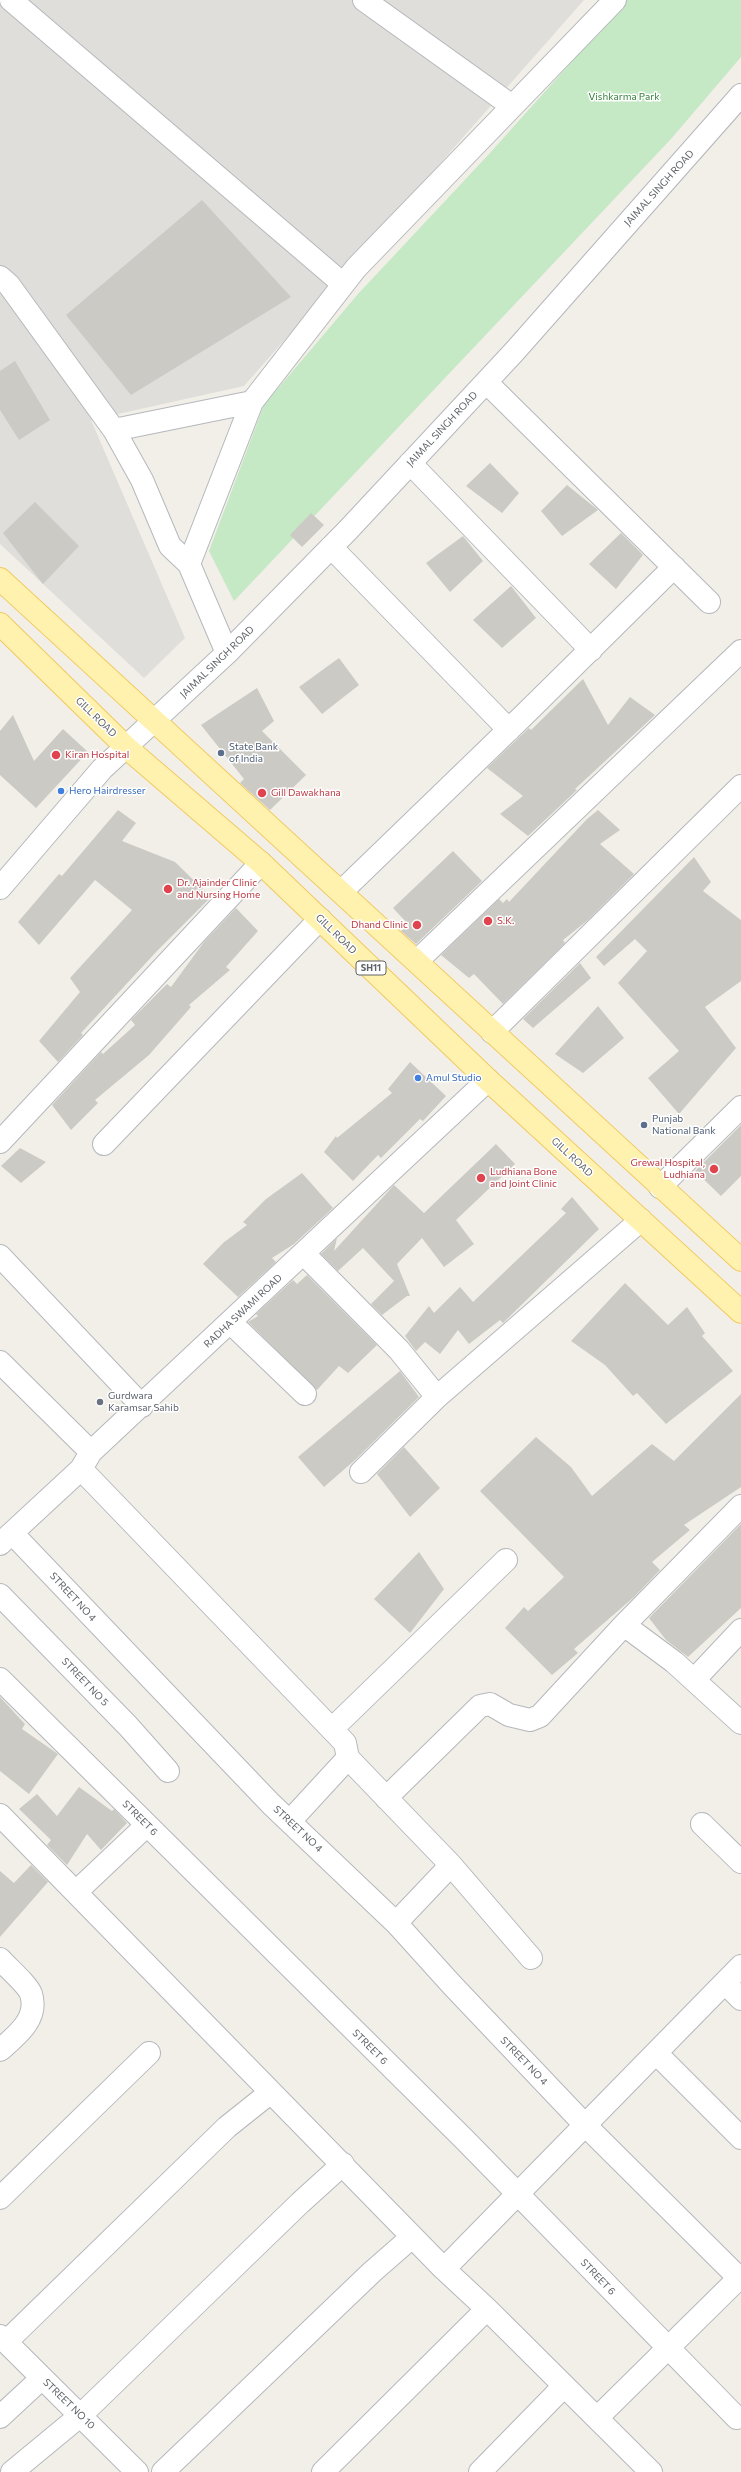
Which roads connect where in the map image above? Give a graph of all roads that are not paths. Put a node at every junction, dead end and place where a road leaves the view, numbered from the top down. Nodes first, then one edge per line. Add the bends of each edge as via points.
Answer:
1 (6, 0) edge
2 (11, 0) edge
3 (364, 0) edge
4 (615, 0) edge
5 (0, 12) edge
6 (741, 95) edge
7 (512, 106) junction
8 (0, 277) edge
9 (343, 284) junction
10 (486, 382) junction
11 (252, 402) junction
12 (114, 430) junction
13 (410, 463) junction
14 (331, 547) junction
15 (189, 564) junction
16 (674, 567) junction
17 (0, 579) edge
18 (709, 602) dead end
19 (0, 624) edge
20 (591, 650) junction
21 (741, 651) edge
22 (227, 653) junction
23 (154, 722) junction
24 (509, 730) junction
25 (127, 748) junction
26 (741, 786) edge
27 (261, 863) junction
28 (0, 888) edge
29 (342, 891) junction
30 (320, 919) junction
31 (417, 961) junction
32 (492, 1032) junction
33 (488, 1080) junction
34 (741, 1107) edge
35 (0, 1142) edge
36 (104, 1144) dead end
37 (660, 1186) junction
38 (641, 1220) junction
39 (304, 1254) junction
40 (0, 1256) edge
41 (741, 1260) edge
42 (741, 1312) edge
43 (231, 1322) junction
44 (0, 1362) edge
45 (305, 1394) dead end
46 (437, 1397) junction
47 (142, 1406) junction
48 (86, 1461) junction
49 (361, 1472) dead end
50 (741, 1506) edge
51 (5, 1536) edge
52 (506, 1560) dead end
53 (0, 1595) edge
54 (624, 1625) junction
55 (741, 1630) edge
56 (0, 1679) edge
57 (694, 1680) junction
58 (741, 1723) edge
59 (332, 1729) junction
60 (348, 1758) junction
61 (168, 1771) dead end
62 (386, 1798) junction
63 (0, 1815) edge
64 (290, 1821) junction
65 (702, 1824) dead end
66 (147, 1825) junction
67 (741, 1862) edge
68 (451, 1865) junction
69 (76, 1892) junction
70 (396, 1923) junction
71 (531, 1958) dead end
72 (0, 1959) edge
73 (741, 1966) edge
74 (725, 1983) junction
75 (741, 1998) edge
76 (0, 2050) edge
77 (149, 2053) dead end
78 (656, 2053) junction
79 (271, 2092) junction
80 (585, 2125) junction
81 (741, 2138) edge
82 (343, 2164) junction
83 (517, 2194) junction
84 (0, 2198) edge
85 (412, 2237) junction
86 (444, 2269) junction
87 (740, 2278) edge
88 (487, 2309) junction
89 (3, 2339) edge
90 (668, 2348) junction
91 (42, 2378) junction
92 (564, 2386) junction
93 (81, 2415) junction
94 (0, 2417) edge
95 (597, 2418) junction
96 (737, 2418) dead end
97 (12, 2472) edge
98 (137, 2472) edge
99 (163, 2472) edge
100 (324, 2472) edge
101 (480, 2472) edge
102 (651, 2472) edge

1 - 5 street
2 - 9 street
3 - 7 street
4 - 7 street
6 - 10 street, JAIMAL SINGH ROAD
7 - 9 street via 361,262
8 - 12 street
9 - 11 street
10 - 13 street, JAIMAL SINGH ROAD
10 - 16 street
11 - 12 street
11 - 15 street
12 - 15 street via 142,480 170,546
13 - 14 street, JAIMAL SINGH ROAD
13 - 20 street
14 - 22 street, JAIMAL SINGH ROAD
14 - 24 street
15 - 22 street
16 - 18 street
16 - 20 street
17 - 23 main road
19 - 25 main road, GILL ROAD / SH11
20 - 24 street
21 - 31 street
22 - 23 street, JAIMAL SINGH ROAD
23 - 25 street, JAIMAL SINGH ROAD
23 - 29 main road
24 - 29 street
25 - 27 main road, GILL ROAD / SH11
25 - 28 street, JAIMAL SINGH ROAD via 102,769
26 - 32 street
27 - 30 main road, GILL ROAD / SH11
27 - 35 street
29 - 31 main road
30 - 33 main road, GILL ROAD / SH11
30 - 36 street
31 - 32 main road
32 - 37 main road
33 - 38 main road, GILL ROAD / SH11
33 - 39 street, RADHA SWAMI ROAD
34 - 37 street
37 - 41 main road
38 - 42 main road, GILL ROAD / SH11
38 - 46 street
39 - 43 street, RADHA SWAMI ROAD
39 - 46 street via 398,1350
40 - 47 street
43 - 45 street
43 - 47 street, RADHA SWAMI ROAD
44 - 48 street
46 - 49 street
47 - 48 street, RADHA SWAMI ROAD
48 - 51 street, RADHA SWAMI ROAD
48 - 59 street
50 - 54 street
51 - 64 street, STREET NO 4
52 - 59 street
53 - 61 street, STREET NO 5 via 128,1726
54 - 57 street
54 - 62 street via 540,1716 530,1720 509,1715 490,1704 480,1706
55 - 57 street
56 - 66 street, STREET 6
57 - 58 street
59 - 60 street via 345,1743
60 - 62 street
60 - 64 street
62 - 68 street
63 - 69 street
64 - 70 street, STREET NO 4
65 - 67 street
66 - 69 street
66 - 83 street, STREET 6
68 - 70 street
68 - 71 street
69 - 79 street
70 - 80 street, STREET NO 4
72 - 76 street via 31,1994 32,2013 24,2029
73 - 74 street
74 - 75 street
74 - 78 street
77 - 84 street
78 - 80 street
78 - 81 street
79 - 82 street
79 - 89 street via 227,2127
80 - 83 street
80 - 87 street, STREET NO 4
82 - 85 street
82 - 93 street
83 - 86 street
83 - 90 street, STREET 6
85 - 86 street
85 - 99 street via 372,2272
86 - 88 street
87 - 90 street
88 - 92 street
88 - 100 street
89 - 91 street, STREET NO 10
90 - 95 street
90 - 96 street, STREET 6
91 - 93 street, STREET NO 10
91 - 94 street
92 - 95 street
92 - 101 street
93 - 97 street
93 - 98 street, STREET NO 10
95 - 102 street

